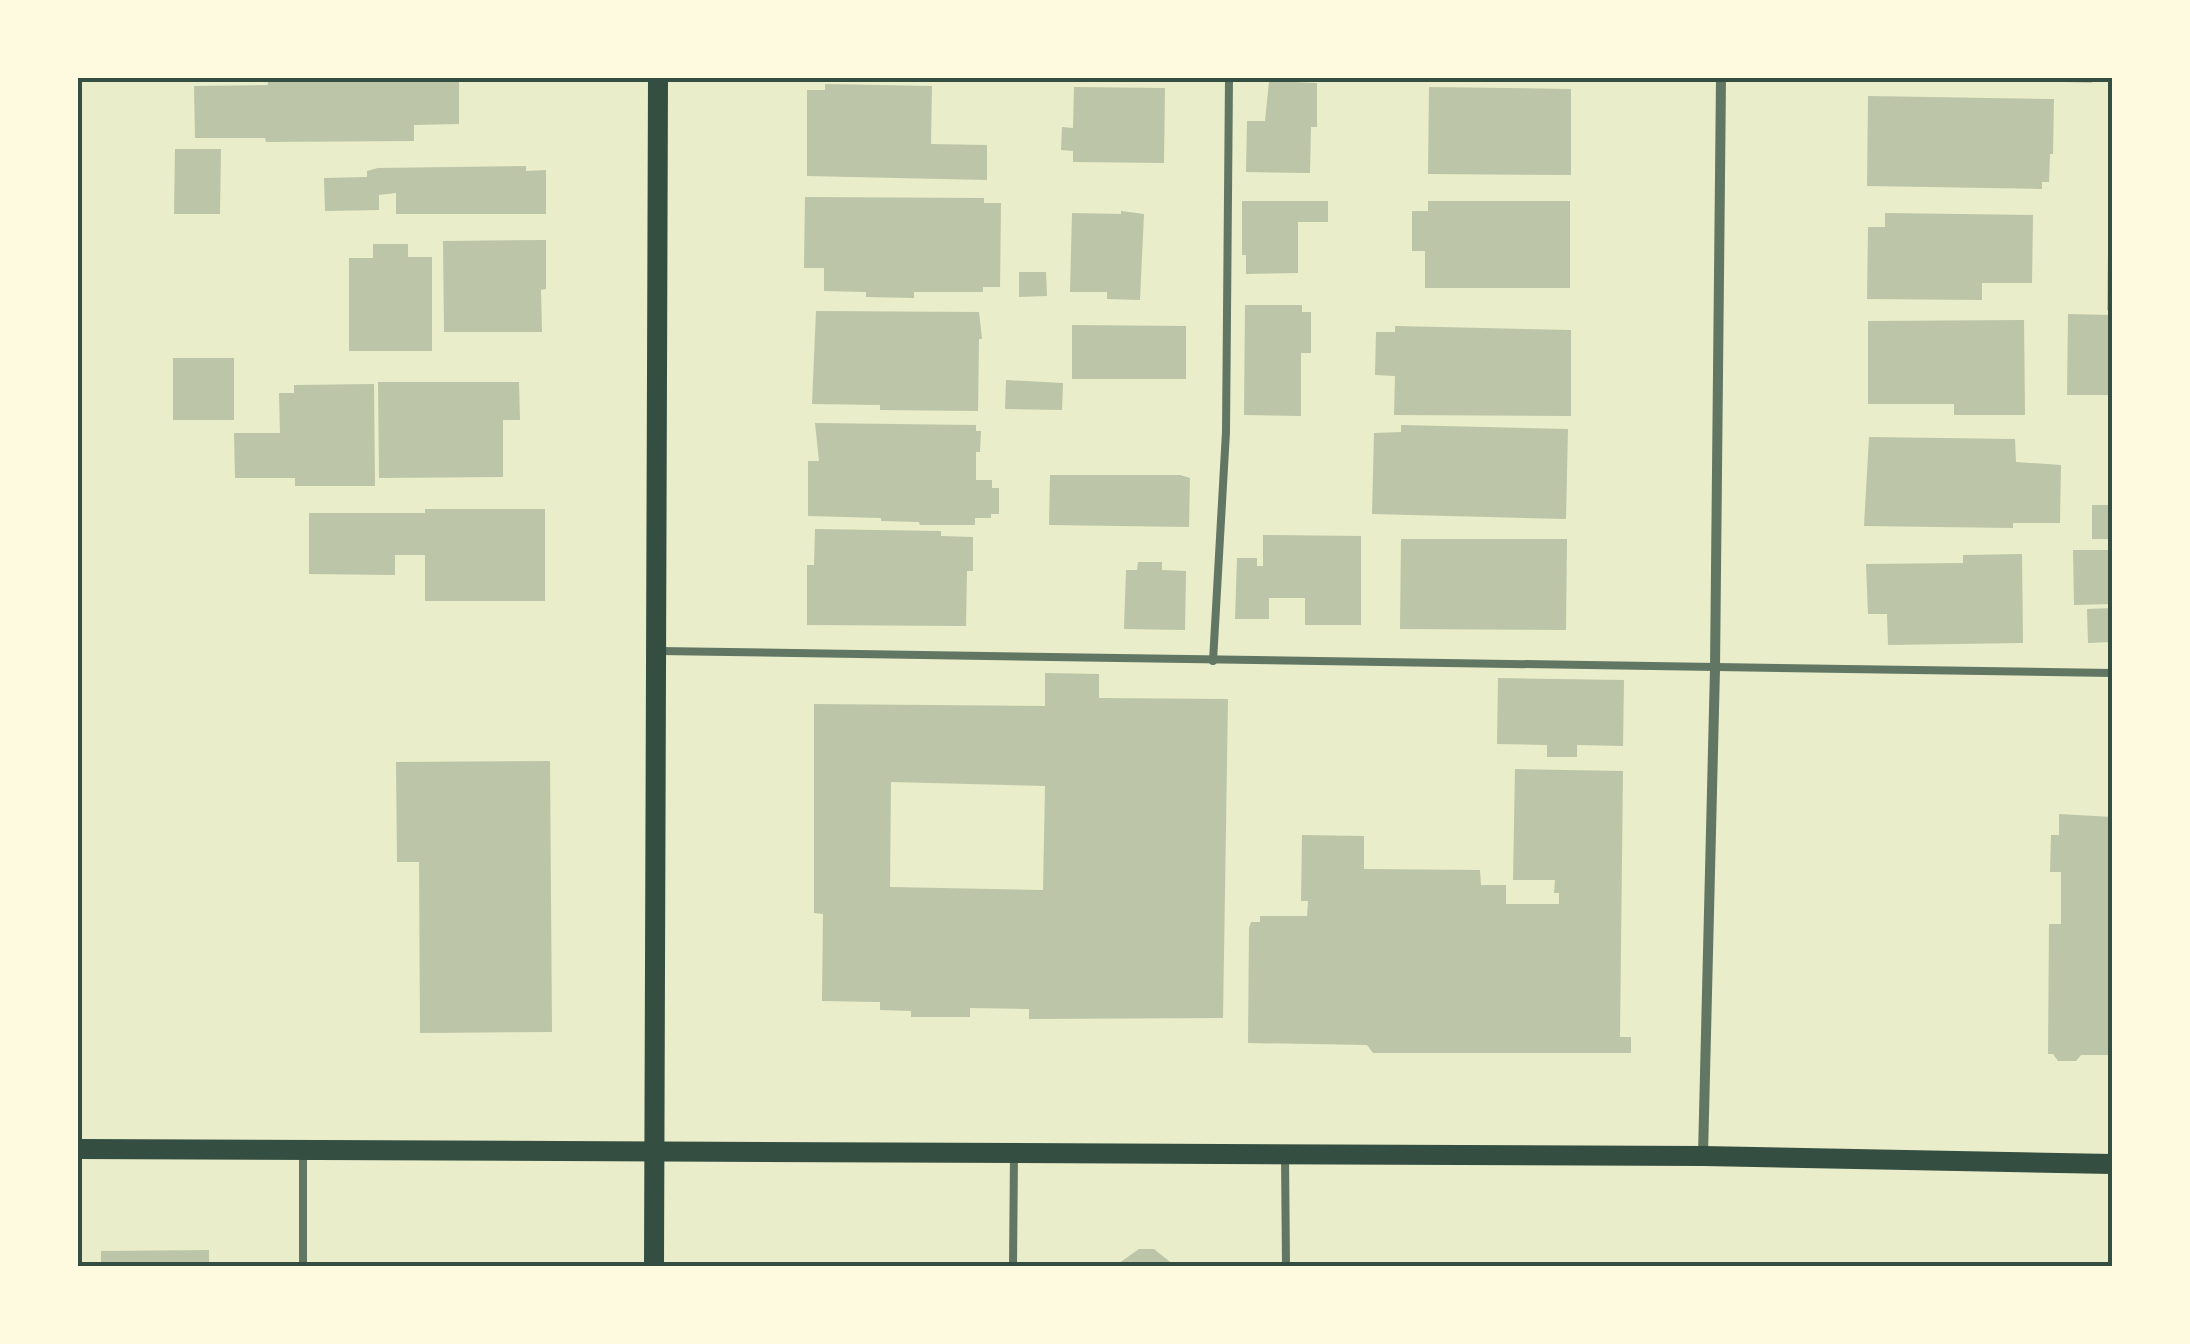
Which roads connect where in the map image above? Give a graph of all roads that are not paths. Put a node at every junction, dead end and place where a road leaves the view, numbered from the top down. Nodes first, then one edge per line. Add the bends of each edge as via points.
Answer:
1 (658, 78) edge
2 (1229, 78) edge
3 (1721, 78) edge
4 (658, 651) junction
5 (1213, 661) junction
6 (1715, 669) junction
7 (2112, 673) edge
8 (78, 1149) edge
9 (303, 1149) junction
10 (652, 1151) junction
11 (1014, 1153) junction
12 (1285, 1154) junction
13 (1703, 1156) junction
14 (2112, 1164) edge
15 (303, 1266) edge
16 (654, 1266) edge
17 (1013, 1266) edge
18 (1286, 1266) edge

1 - 4 main road
2 - 5 lane via 1226,432
3 - 6 street
4 - 5 lane
4 - 10 main road
5 - 6 lane
6 - 7 lane
6 - 13 street
8 - 9 main road
9 - 10 main road
9 - 15 lane
10 - 11 main road
10 - 16 main road
11 - 12 main road
11 - 17 lane
12 - 13 main road
12 - 18 lane
13 - 14 main road

